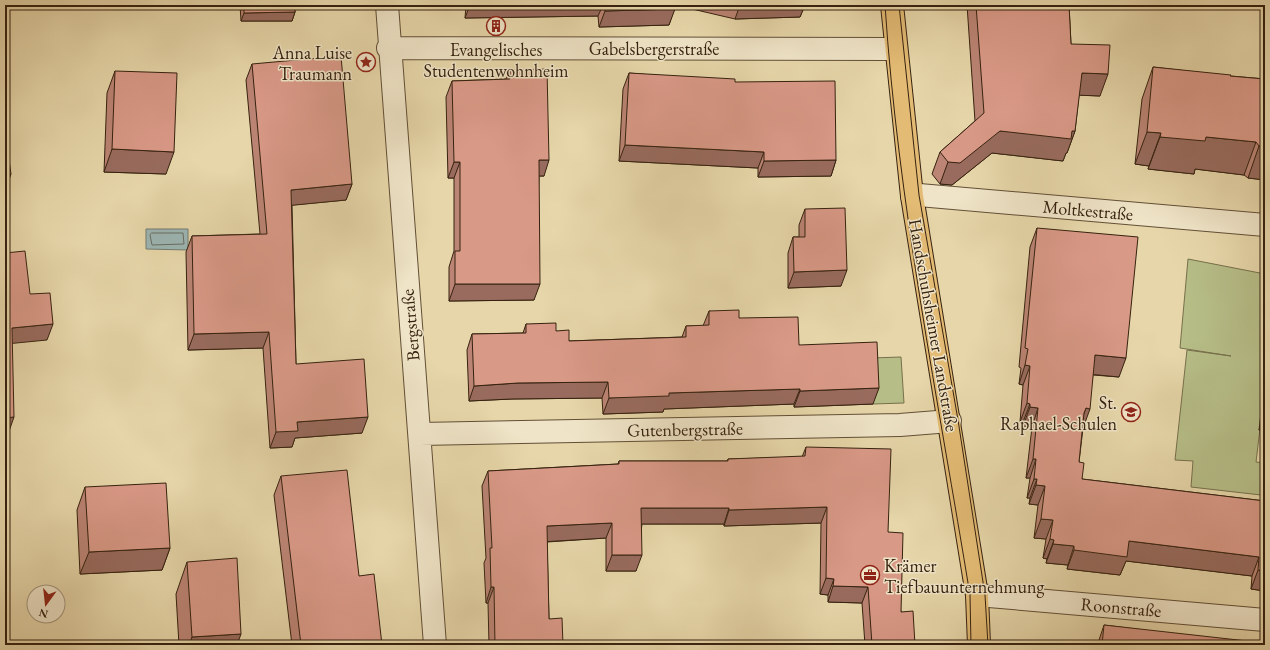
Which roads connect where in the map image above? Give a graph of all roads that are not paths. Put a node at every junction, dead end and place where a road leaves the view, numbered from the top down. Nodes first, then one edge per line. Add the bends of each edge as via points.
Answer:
1 (386, 5) edge
2 (892, 5) edge
3 (388, 48) junction
4 (896, 49) junction
5 (912, 196) junction
6 (1265, 225) edge
7 (950, 421) junction
8 (420, 434) junction
9 (977, 595) junction
10 (1265, 620) edge
11 (435, 645) edge
12 (979, 645) edge

1 - 3 street, Bergstraße
2 - 4 main road, Handschuhsheimer Landstraße
3 - 4 street, Gabelsbergerstraße
3 - 8 street, Bergstraße
4 - 5 main road, Handschuhsheimer Landstraße
5 - 6 street, Moltkestraße
5 - 7 main road, Handschuhsheimer Landstraße
7 - 8 street, Gutenbergstraße via 900,425
7 - 9 main road, Handschuhsheimer Landstraße
8 - 11 street, Bergstraße
9 - 10 street, Roonstraße
9 - 12 main road, Handschuhsheimer Landstraße

